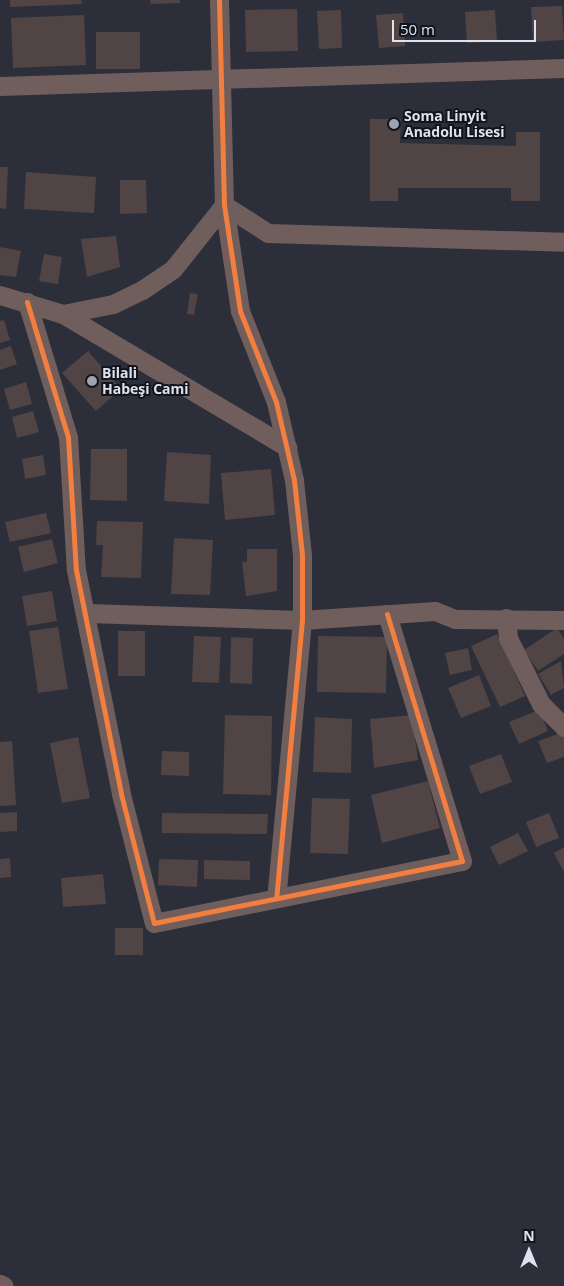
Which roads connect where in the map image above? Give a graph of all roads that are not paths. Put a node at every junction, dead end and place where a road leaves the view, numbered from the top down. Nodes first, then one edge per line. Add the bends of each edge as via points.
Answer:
1 (220, 0) edge
2 (564, 68) edge
3 (220, 82) junction
4 (0, 86) edge
5 (224, 205) junction
6 (564, 242) edge
7 (0, 295) edge
8 (27, 302) junction
9 (63, 314) junction
10 (287, 447) junction
11 (88, 613) junction
12 (387, 614) junction
13 (506, 618) junction
14 (302, 620) junction
15 (564, 620) edge
16 (564, 726) edge
17 (276, 898) junction
18 (0, 1284) edge
19 (4, 1286) edge

1 - 3 street
2 - 3 street
3 - 4 street
3 - 5 street
5 - 6 street via 268,233
5 - 9 street via 173,269 142,290 113,304
5 - 10 street via 240,311 276,402
7 - 8 street
8 - 9 street
8 - 11 street via 68,436 72,533
9 - 10 street
10 - 14 street via 302,555
11 - 14 street
11 - 17 street via 121,794 154,923
12 - 13 street via 435,611 455,619
12 - 14 street
12 - 17 street via 462,861
13 - 15 street
13 - 16 street via 508,638 541,704
14 - 17 street
18 - 19 street

